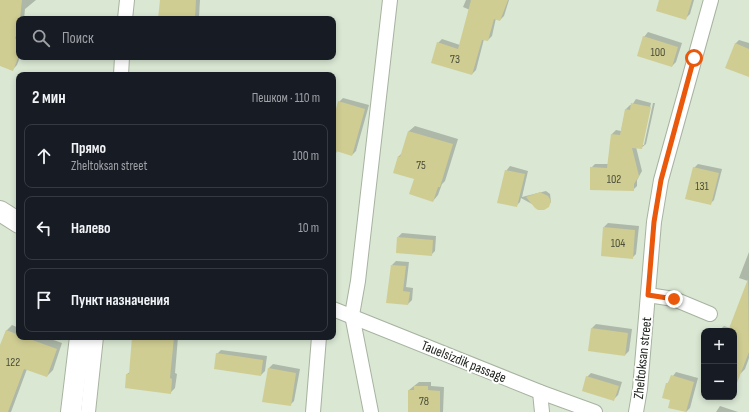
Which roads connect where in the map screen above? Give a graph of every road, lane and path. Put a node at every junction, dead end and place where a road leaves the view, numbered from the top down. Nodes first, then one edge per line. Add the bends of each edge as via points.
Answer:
1 (127, 0) edge
2 (390, 0) edge
3 (711, 0) edge
4 (125, 16) edge
5 (122, 60) edge
6 (121, 72) edge
7 (0, 211) edge
8 (16, 221) edge
9 (648, 295) junction
10 (336, 309) edge
11 (710, 314) dead end
12 (352, 315) junction
13 (80, 340) edge
14 (96, 340) edge
15 (319, 340) edge
16 (540, 392) junction
17 (71, 412) edge
18 (88, 412) edge
19 (313, 412) edge
20 (371, 412) edge
21 (542, 412) edge
22 (595, 412) edge
23 (636, 412) edge

1 - 4 street
2 - 12 street
3 - 9 street, Zheltoksan street via 661,180 654,222
5 - 6 street
7 - 8 street
9 - 11 street via 674,299
9 - 23 street, Zheltoksan street
10 - 12 street, Tauelsizdik passage
12 - 16 street, Tauelsizdik passage
12 - 20 street
13 - 17 street
14 - 18 street
15 - 19 street
16 - 21 street
16 - 22 street, Tauelsizdik passage

